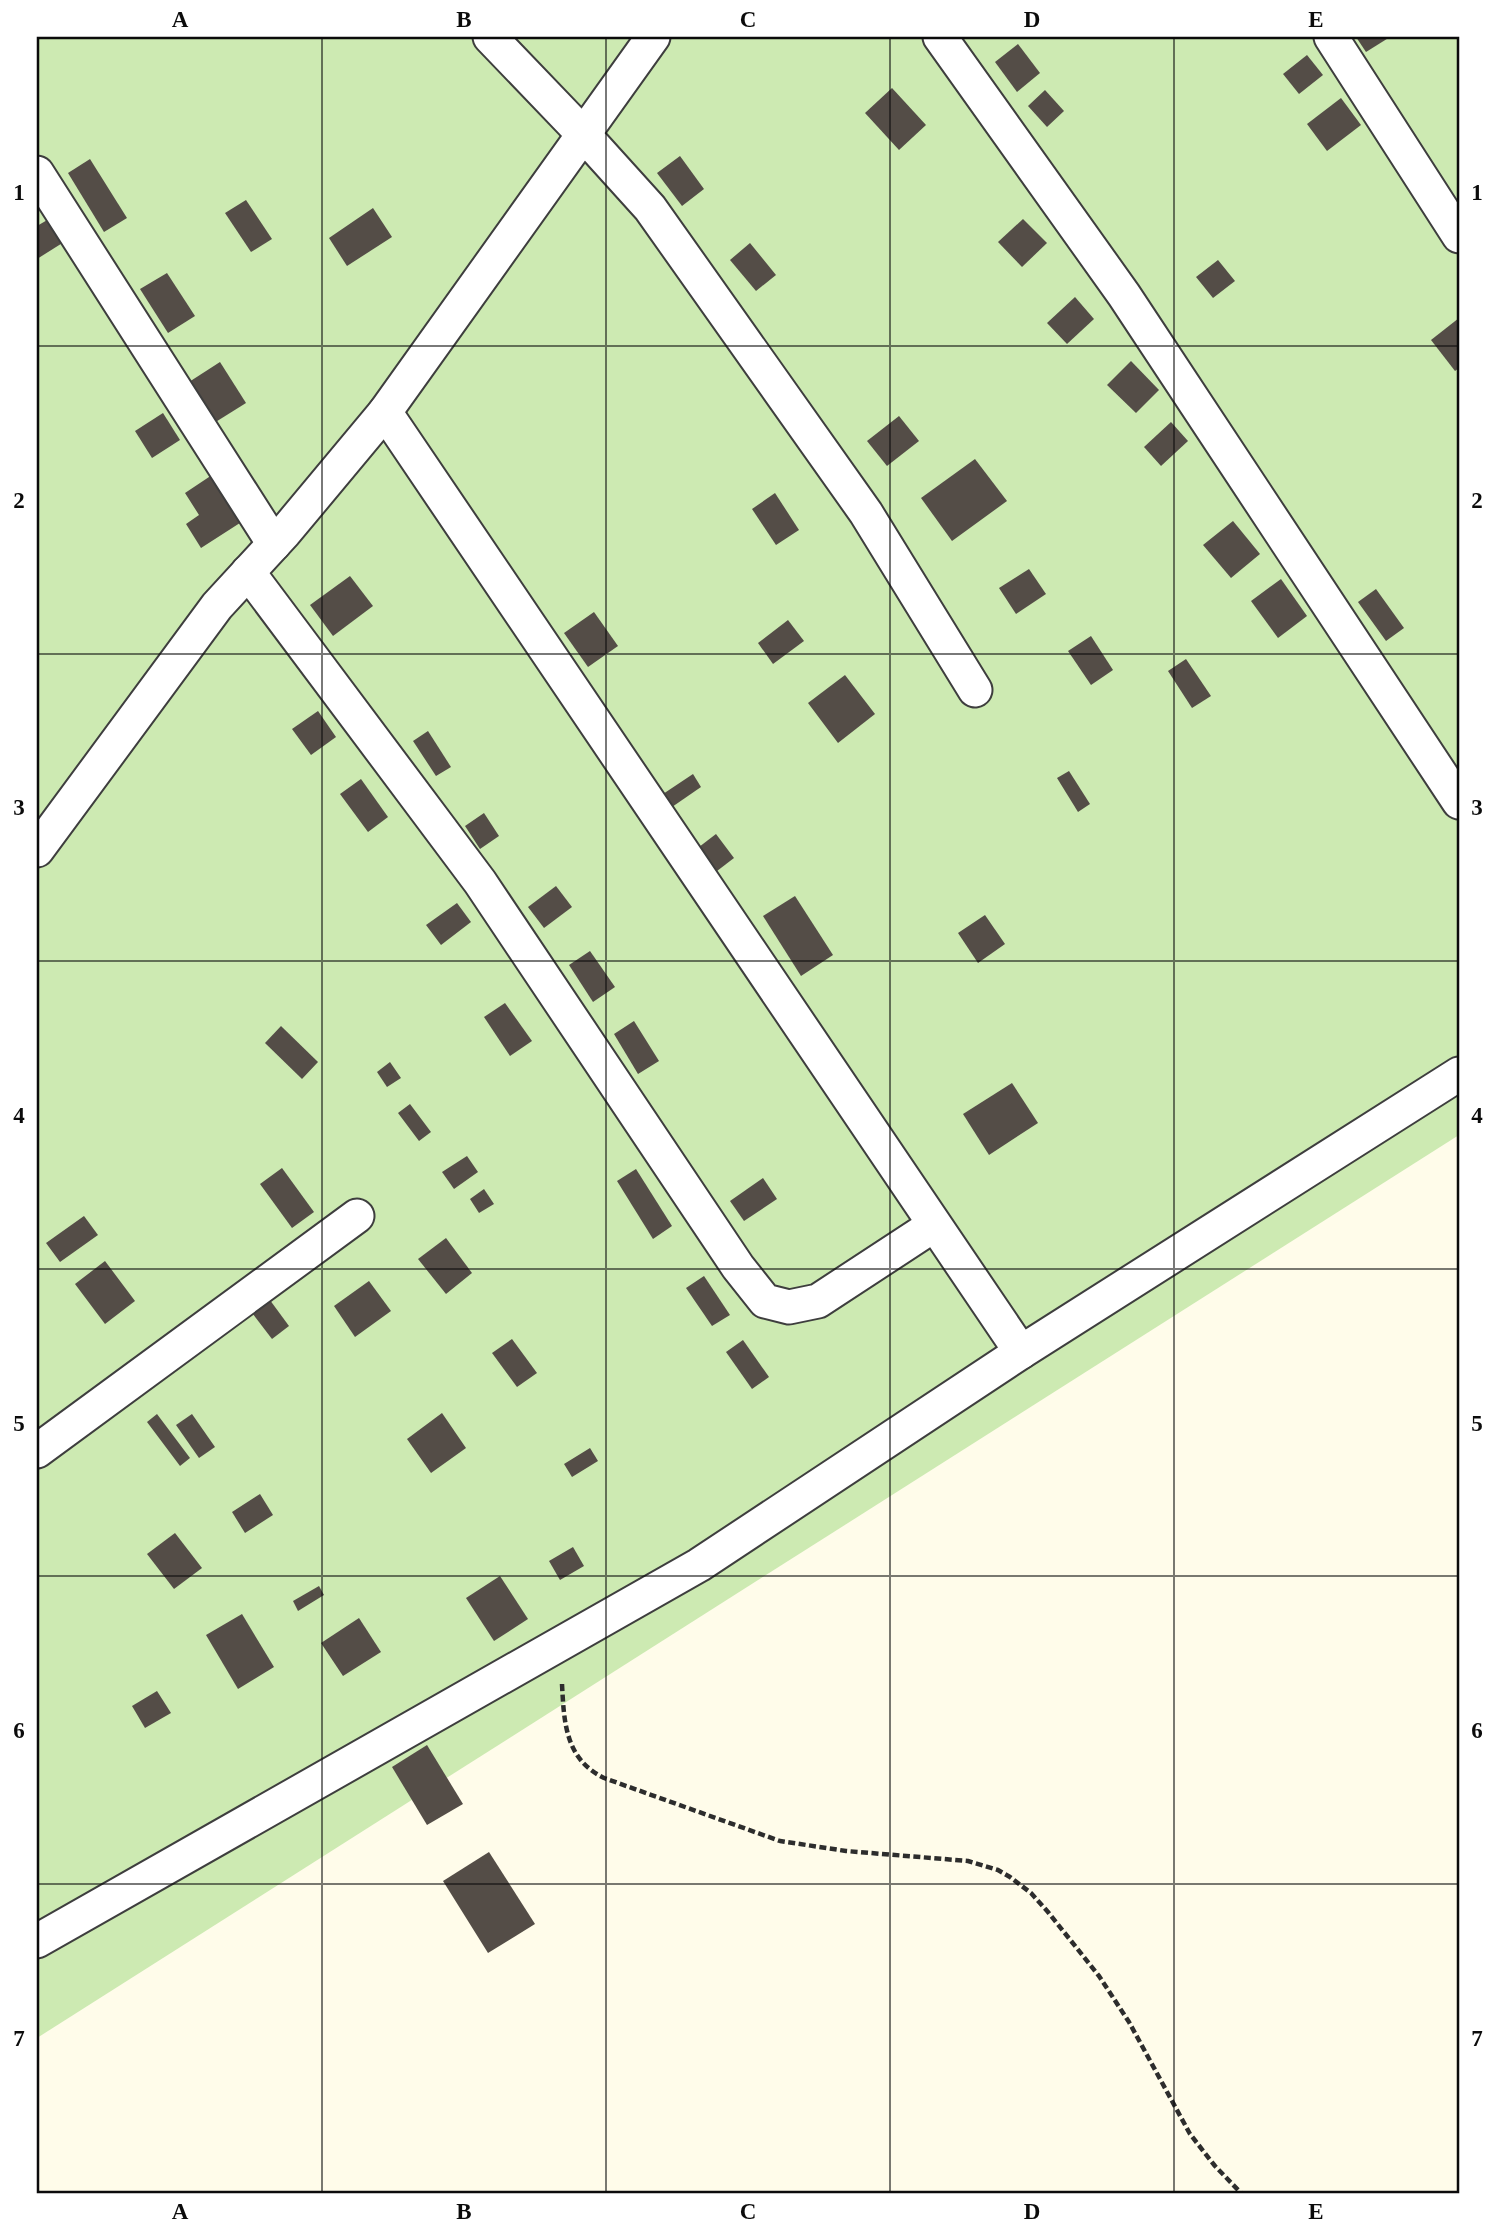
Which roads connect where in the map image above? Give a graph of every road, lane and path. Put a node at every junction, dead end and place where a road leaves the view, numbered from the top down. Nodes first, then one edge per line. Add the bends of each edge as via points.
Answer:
1 (490, 37) edge
2 (653, 37) edge
3 (940, 37) edge
4 (1331, 37) edge
5 (584, 135) junction
6 (37, 173) edge
7 (1459, 236) edge
8 (385, 412) junction
9 (274, 544) junction
10 (248, 572) junction
11 (975, 690) dead end
12 (1459, 802) edge
13 (37, 850) edge
14 (1459, 1074) edge
15 (358, 1216) dead end
16 (934, 1225) junction
17 (1021, 1352) junction
18 (37, 1451) edge
19 (561, 1642) junction
20 (37, 1941) edge
21 (1241, 2193) edge

1 - 5 street
2 - 5 street
3 - 12 street via 1124,295
4 - 7 street
5 - 8 street
5 - 11 street via 650,208 858,502
6 - 9 street
8 - 9 street
8 - 16 street
9 - 10 street
10 - 13 street via 216,606
10 - 16 street via 480,882 765,1301 789,1307 818,1301
14 - 17 street
15 - 18 street
16 - 17 street
17 - 19 street via 698,1564
19 - 20 street
19 - 21 path via 568,1740 577,1757 596,1774 780,1841 968,1861 998,1870 1021,1884 1098,1976 1129,2022 1190,2134

